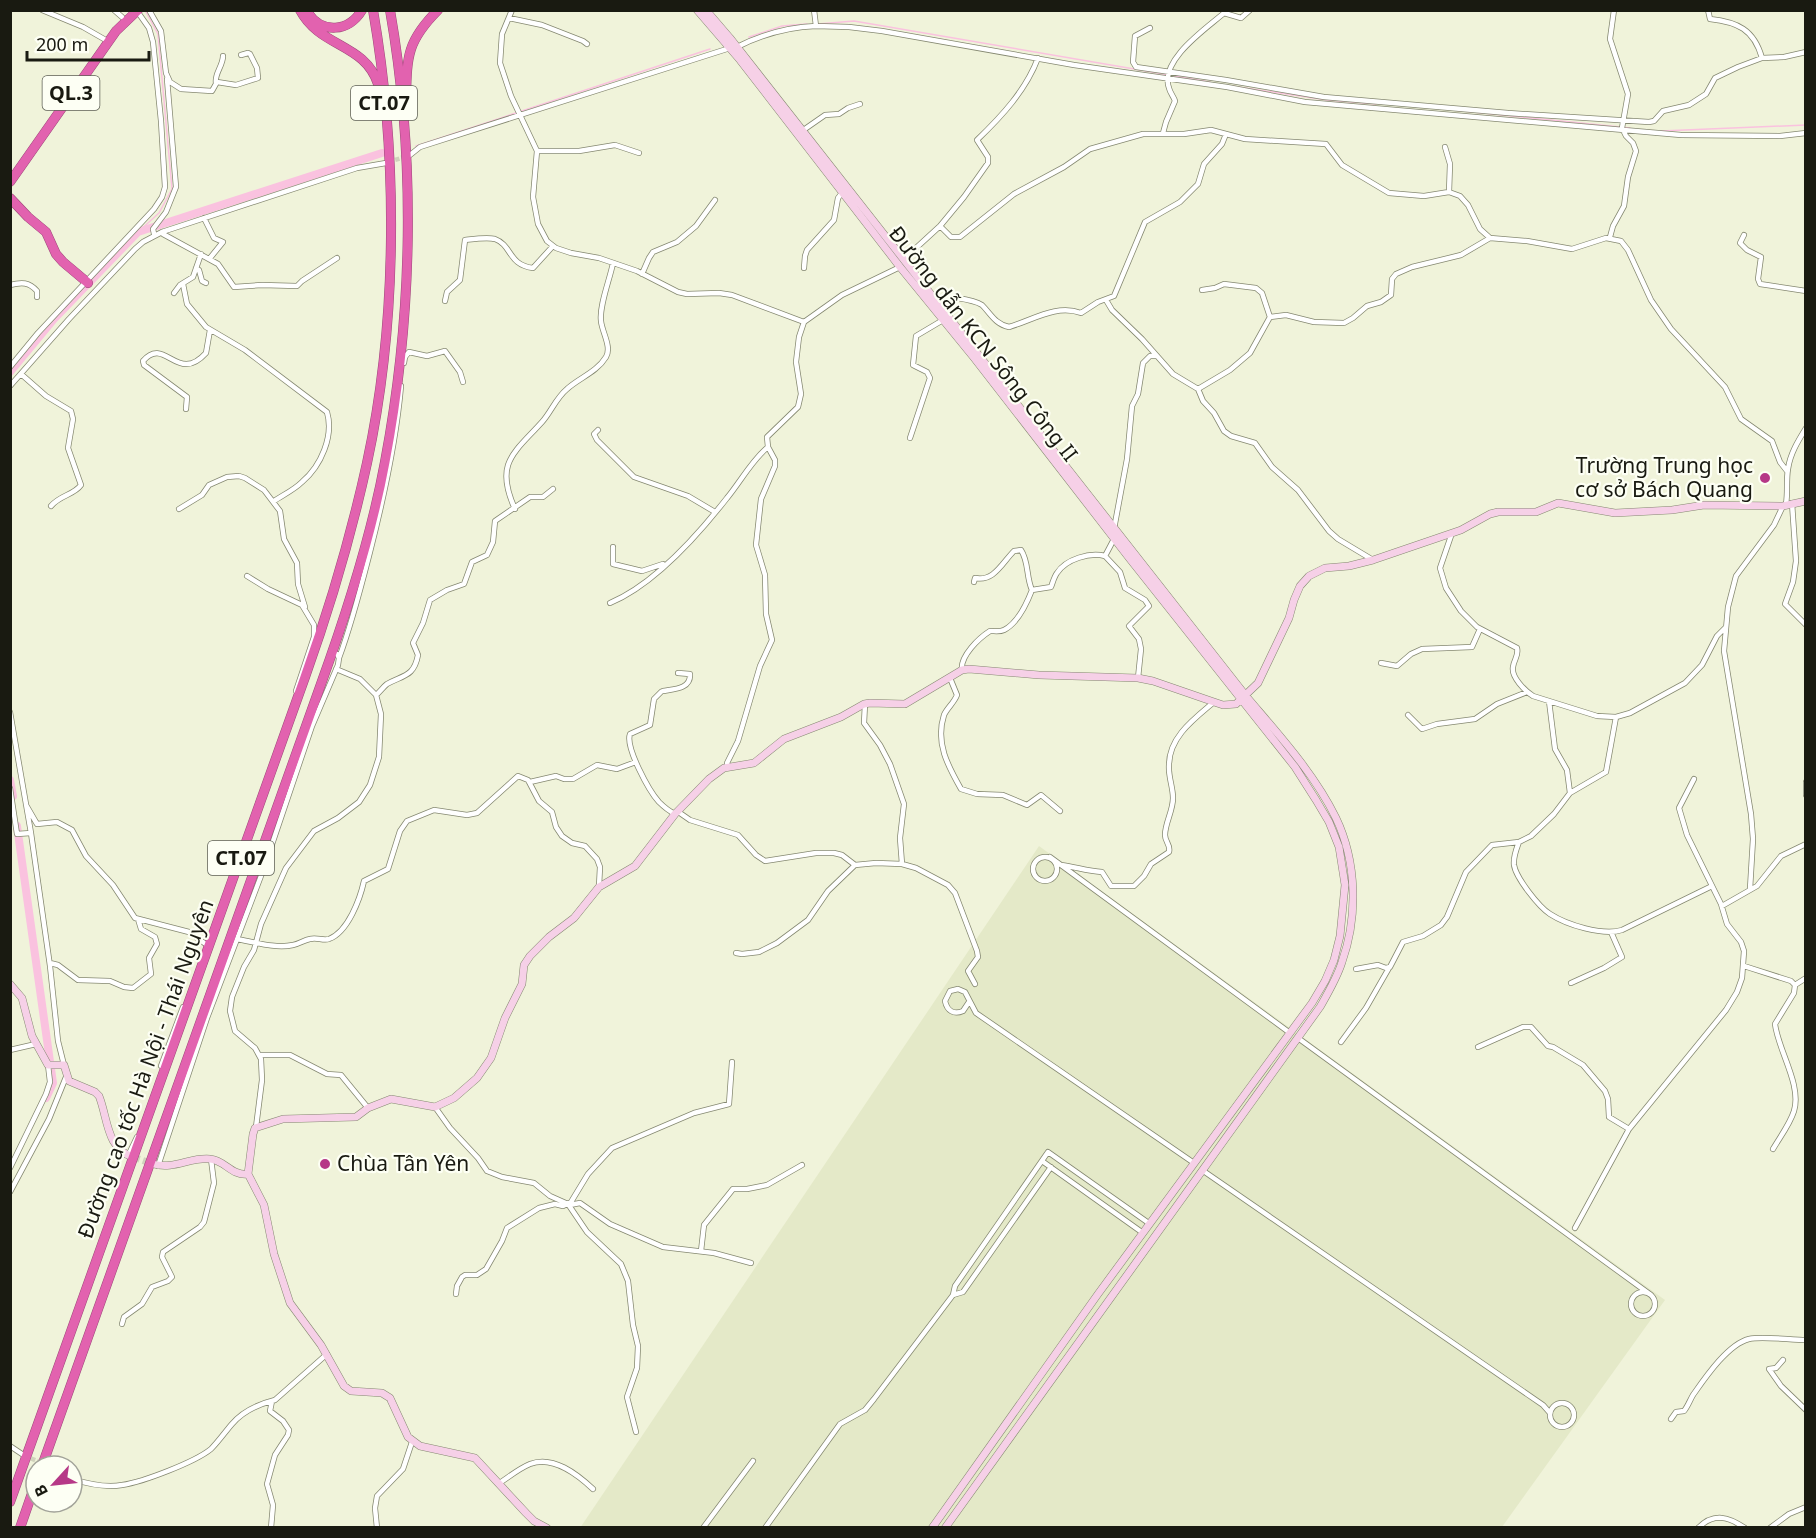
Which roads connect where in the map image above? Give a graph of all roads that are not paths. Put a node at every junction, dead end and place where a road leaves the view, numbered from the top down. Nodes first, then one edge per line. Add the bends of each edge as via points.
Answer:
1 (42, 10) edge
2 (114, 10) edge
3 (149, 10) edge
4 (300, 10) edge
5 (306, 10) edge
6 (362, 10) edge
7 (373, 10) edge
8 (390, 10) edge
9 (438, 10) edge
10 (512, 10) edge
11 (697, 10) edge
12 (706, 10) edge
13 (814, 10) edge
14 (1250, 10) edge
15 (1614, 10) edge
16 (1708, 10) edge
17 (131, 12) edge
18 (509, 18) junction
19 (816, 26) junction
20 (1150, 28) dead end
21 (104, 39) junction
22 (587, 45) dead end
23 (733, 47) junction
24 (1806, 52) edge
25 (241, 55) dead end
26 (224, 56) dead end
27 (1038, 58) junction
28 (1762, 58) junction
29 (84, 71) junction
30 (1169, 76) junction
31 (167, 77) junction
32 (216, 83) junction
33 (1378, 100) junction
34 (860, 104) dead end
35 (1376, 108) junction
36 (520, 115) junction
37 (1622, 120) junction
38 (802, 130) junction
39 (1622, 130) junction
40 (1163, 133) junction
41 (1806, 133) edge
42 (1226, 135) junction
43 (1445, 147) dead end
44 (537, 151) junction
45 (639, 153) dead end
46 (410, 155) tunnel mouth
47 (386, 163) tunnel mouth
48 (406, 166) junction
49 (10, 170) edge
50 (10, 182) edge
51 (1449, 192) junction
52 (842, 193) junction
53 (390, 196) junction
54 (10, 198) edge
55 (715, 200) dead end
56 (856, 205) junction
57 (204, 218) junction
58 (940, 226) junction
59 (154, 232) junction
60 (162, 232) junction
61 (1744, 235) dead end
62 (1610, 237) junction
63 (1490, 238) junction
64 (553, 246) junction
65 (201, 254) junction
66 (210, 258) junction
67 (337, 258) dead end
68 (904, 259) junction
69 (614, 263) junction
70 (900, 267) junction
71 (196, 268) junction
72 (804, 268) dead end
73 (642, 274) junction
74 (206, 283) dead end
75 (183, 284) junction
76 (10, 285) edge
77 (91, 286) junction
78 (1202, 290) dead end
79 (1806, 291) edge
80 (174, 293) dead end
81 (37, 297) dead end
82 (1106, 300) junction
83 (445, 301) dead end
84 (944, 309) junction
85 (1270, 317) junction
86 (943, 320) junction
87 (804, 322) junction
88 (210, 330) junction
89 (1157, 356) junction
90 (10, 368) edge
91 (21, 374) junction
92 (463, 382) dead end
93 (10, 386) edge
94 (1198, 389) junction
95 (186, 409) dead end
96 (1806, 428) edge
97 (598, 430) dead end
98 (910, 438) dead end
99 (768, 447) junction
100 (1787, 471) junction
101 (553, 489) dead end
102 (1081, 490) junction
103 (274, 501) junction
104 (1806, 501) edge
105 (1787, 505) junction
106 (51, 506) dead end
107 (179, 509) dead end
108 (515, 509) junction
109 (715, 512) junction
110 (1114, 529) junction
111 (1452, 533) junction
112 (1114, 539) junction
113 (613, 547) dead end
114 (1105, 556) junction
115 (1373, 560) junction
116 (668, 561) junction
117 (247, 576) dead end
118 (974, 582) dead end
119 (1032, 590) junction
120 (610, 603) dead end
121 (305, 608) junction
122 (1806, 625) edge
123 (1726, 627) junction
124 (1480, 629) junction
125 (1381, 663) dead end
126 (336, 669) junction
127 (962, 670) junction
128 (678, 673) dead end
129 (950, 678) junction
130 (1138, 678) junction
131 (1527, 692) junction
132 (376, 695) junction
133 (1244, 698) junction
134 (1549, 701) junction
135 (1214, 702) junction
136 (865, 704) junction
137 (10, 712) edge
138 (1408, 715) dead end
139 (1617, 717) junction
140 (636, 762) junction
141 (728, 767) junction
142 (1694, 779) dead end
143 (530, 782) junction
144 (1806, 782) edge
145 (10, 788) edge
146 (1570, 793) junction
147 (1806, 795) edge
148 (26, 805) junction
149 (1060, 812) dead end
150 (676, 813) junction
151 (31, 833) junction
152 (1519, 842) junction
153 (1806, 844) edge
154 (1050, 857) junction
155 (902, 864) junction
156 (855, 865) junction
157 (1063, 867) junction
158 (1056, 875) junction
159 (1345, 885) junction
160 (1712, 886) junction
161 (599, 887) junction
162 (1353, 889) junction
163 (1750, 889) junction
164 (1722, 906) junction
165 (138, 919) junction
166 (1611, 932) junction
167 (237, 939) junction
168 (257, 943) junction
169 (207, 945) junction
170 (736, 952) dead end
171 (50, 963) junction
172 (1744, 966) junction
173 (1389, 968) junction
174 (1356, 969) dead end
175 (1806, 978) edge
176 (1571, 983) dead end
177 (10, 984) edge
178 (975, 984) dead end
179 (1795, 985) junction
180 (969, 1002) junction
181 (963, 1011) junction
182 (976, 1013) junction
183 (1290, 1033) junction
184 (1298, 1038) junction
185 (1341, 1042) dead end
186 (36, 1044) junction
187 (1478, 1047) dead end
188 (10, 1050) edge
189 (260, 1055) junction
190 (732, 1062) dead end
191 (48, 1065) junction
192 (62, 1066) junction
193 (66, 1077) junction
194 (435, 1107) junction
195 (368, 1108) junction
196 (256, 1127) junction
197 (1629, 1130) junction
198 (1773, 1149) dead end
199 (130, 1157) joint
200 (211, 1159) junction
201 (1042, 1161) junction
202 (1194, 1163) junction
203 (155, 1165) joint
204 (802, 1166) dead end
205 (1051, 1167) junction
206 (10, 1168) edge
207 (1202, 1170) junction
208 (248, 1174) junction
209 (10, 1192) edge
210 (569, 1205) junction
211 (1150, 1224) junction
212 (1575, 1228) dead end
213 (1143, 1233) junction
214 (700, 1251) junction
215 (751, 1263) dead end
216 (1633, 1281) junction
217 (456, 1294) dead end
218 (953, 1295) junction
219 (1651, 1295) junction
220 (1633, 1297) junction
221 (122, 1324) dead end
222 (1806, 1340) edge
223 (327, 1354) junction
224 (1783, 1360) dead end
225 (272, 1401) junction
226 (1543, 1405) junction
227 (1554, 1406) junction
228 (1806, 1410) edge
229 (1550, 1413) junction
230 (1671, 1419) dead end
231 (636, 1432) dead end
232 (412, 1442) junction
233 (10, 1446) edge
234 (49, 1454) edge
235 (24, 1455) tunnel mouth
236 (753, 1461) dead end
237 (84, 1482) edge
238 (498, 1484) junction
239 (593, 1489) dead end
240 (10, 1502) edge
241 (1806, 1507) edge
242 (271, 1527) edge
243 (377, 1527) edge
244 (547, 1527) edge
245 (703, 1527) edge
246 (765, 1527) edge
247 (932, 1527) edge
248 (945, 1527) edge
249 (1698, 1527) edge
250 (1745, 1527) edge
251 (1770, 1527) edge

1 - 21 street
2 - 17 street
3 - 31 street via 161,32
4 - 53 highway via 314,29 361,58 376,76
5 - 6 highway via 313,21 338,28 354,20
7 - 53 highway, Đường cao tốc Hà Nội - Thái Nguyên / CT.07
8 - 48 highway, Đường cao tốc Hà Nội - Thái Nguyên / CT.07
9 - 48 highway via 417,34 408,58
10 - 18 street
11 - 23 street, Đường dẫn KCN Sông Công II
12 - 23 street, Đường dẫn KCN Sông Công II
13 - 19 street
14 - 30 street via 1241,18 1226,12 1199,33 1173,63
15 - 37 street via 1610,39 1628,94
16 - 28 street via 1710,19 1731,21 1743,27 1757,44
17 - 21 highway, QL.3
17 - 29 highway, QL.3
17 - 77 street via 149,28 153,42 165,187 154,209
18 - 22 street via 542,25
18 - 36 street via 501,40 500,63
19 - 23 street via 776,31
19 - 27 street via 882,31
20 - 30 street via 1135,36 1134,65
21 - 29 highway, QL.3
23 - 36 street
23 - 38 street, Đường dẫn KCN Sông Công II
23 - 52 street, Đường dẫn KCN Sông Công II
24 - 28 street
25 - 32 street via 250,54 259,78 236,85
26 - 32 street
27 - 30 street
27 - 58 street via 1017,97 977,140 988,156 988,163
28 - 37 street via 1718,77 1706,94 1686,106 1664,111 1652,122
29 - 49 highway, QL.3
29 - 50 highway, QL.3
30 - 33 street
30 - 35 street via 1305,102
30 - 40 street via 1175,101
31 - 32 street via 181,89 212,91
31 - 59 street via 176,187
33 - 35 street
33 - 37 street
34 - 38 street via 839,114 825,115
35 - 39 street
36 - 44 street
36 - 46 street via 420,147
37 - 39 street
38 - 56 street, Đường dẫn KCN Sông Công II
39 - 41 street via 1745,137
39 - 62 street via 1633,143 1635,155 1623,206
40 - 42 street via 1211,130
40 - 58 street via 1143,134 1090,149 1014,194 960,237 951,237
42 - 51 street via 1326,144 1342,165 1389,193 1424,196
42 - 82 street via 1204,164 1198,184 1180,202 1145,222 1114,296
43 - 51 street via 1450,164
44 - 45 street via 579,151 615,145
44 - 64 street via 533,198 541,231
47 - 57 street via 357,168
48 - 234 highway, Đường cao tốc Hà Nội - Thái Nguyên / CT.07 via 408,256 402,349 385,465 364,551 343,624
51 - 63 street via 1465,199 1480,229
52 - 56 street, Đường dẫn KCN Sông Công II
52 - 72 street via 835,218 807,250
53 - 240 highway, Đường cao tốc Hà Nội - Thái Nguyên / CT.07 via 391,256 384,348 368,462 348,546 313,657
54 - 77 highway via 46,232 63,262
55 - 73 street via 696,226 677,242 653,252
56 - 68 street, Đường dẫn KCN Sông Công II
56 - 70 street, Đường dẫn KCN Sông Công II
57 - 60 street
57 - 66 street via 214,238 223,242
58 - 68 street
59 - 60 street
59 - 77 street
60 - 65 street
61 - 79 street via 1740,243 1761,257 1760,284
62 - 63 street via 1572,249
62 - 100 street via 1625,246 1651,300 1671,329 1725,387 1741,419 1772,441
63 - 85 street via 1461,255 1396,274 1391,295 1367,306 1349,321 1318,323 1291,316
64 - 69 street
64 - 83 street via 530,268 515,261 496,240 465,240 460,280 447,292
65 - 66 street
65 - 71 street
66 - 67 street via 236,287 297,286
68 - 84 street, Đường dẫn KCN Sông Công II
69 - 73 street
69 - 108 street via 601,316 607,355 562,394 511,455 507,487
70 - 86 street, Đường dẫn KCN Sông Công II
70 - 87 street via 842,295
71 - 74 street
71 - 75 street via 193,277
73 - 87 street via 678,292 732,294
75 - 80 street
75 - 88 street via 188,304
76 - 81 street via 26,282 37,291
77 - 90 street via 38,333
77 - 91 street
78 - 85 street via 1224,284 1256,288 1262,293
82 - 84 street via 1081,313 1069,309 1053,311 1009,327 997,323 976,302 957,298
82 - 89 street
84 - 102 street, Đường dẫn KCN Sông Công II
85 - 94 street via 1255,347 1241,362
86 - 98 street via 916,336 913,366 927,372 930,378
86 - 102 street, Đường dẫn KCN Sông Công II
87 - 99 street via 796,362 801,387 798,407 768,435
88 - 95 street via 206,353 189,365 161,354 149,355 143,361 187,397
88 - 103 street via 245,350 327,412 329,434 311,473
89 - 94 street via 1173,374
89 - 110 street via 1150,356 1143,363 1130,419 1128,457
91 - 93 street
91 - 106 street via 73,415 68,448 81,485
92 - 126 street via 445,351 427,356 409,352 405,357 389,473 362,585
94 - 115 street via 1224,431 1255,443 1329,531
96 - 100 street via 1792,452
97 - 109 street via 594,434 597,440 634,477 688,496
99 - 109 street
99 - 141 street via 775,466 761,498 756,545 765,575 772,640
100 - 105 street
101 - 108 street via 543,497 530,497
102 - 110 street, Đường dẫn KCN Sông Công II
102 - 112 street, Đường dẫn KCN Sông Công II
103 - 107 street via 252,482 233,476 212,483 202,495
103 - 121 street via 287,545 297,563
104 - 105 street
105 - 111 street via 1704,505 1615,513 1558,503 1536,512 1490,514
105 - 122 street via 1796,561 1785,604
105 - 123 street via 1736,576
108 - 132 street via 495,521 487,555 472,562 464,584 430,600 413,643 418,654 412,669
109 - 116 street
110 - 133 street, Đường dẫn KCN Sông Công II
111 - 115 street
111 - 124 street via 1441,574 1461,611
112 - 114 street
112 - 133 street, Đường dẫn KCN Sông Công II
113 - 116 street via 613,564 627,568 646,571
114 - 119 street via 1077,558 1059,570 1051,586
114 - 130 street via 1120,572 1125,588 1149,606 1129,626 1140,641
115 - 133 street via 1325,568 1302,583 1258,683
116 - 120 street via 629,594
117 - 121 street
118 - 119 street via 975,578 990,577 1011,553 1021,550
119 - 127 street via 1011,625 1001,631 990,631 979,640 963,660
121 - 169 street via 315,628 313,645
123 - 139 street via 1702,665 1685,683
123 - 163 street via 1724,655 1750,814
124 - 125 street via 1472,646 1422,649 1397,666
124 - 131 street via 1517,648 1513,670
126 - 132 street via 360,679
126 - 167 street
127 - 129 street
127 - 130 street
128 - 140 street via 690,674 688,683 654,699 650,724 629,736
129 - 136 street via 905,704
129 - 149 street via 957,695 945,715 943,754 961,789 1003,795 1027,805 1041,795
130 - 135 street
131 - 134 street
131 - 138 street via 1497,704 1475,719 1426,729
132 - 168 street via 382,720 379,757 370,785 355,807 314,831 289,863 261,924
133 - 135 street via 1233,705
133 - 159 street via 1295,767 1329,822 1339,847
133 - 162 street via 1300,761 1336,818 1346,844
134 - 139 street
134 - 146 street via 1555,749 1568,770
135 - 157 street via 1184,728 1169,759 1172,802 1165,834 1168,852 1151,864 1134,886 1114,887 1102,872
136 - 141 street via 784,739 754,763
136 - 155 street via 864,723 890,764 904,804
137 - 148 street
139 - 146 street via 1606,772
140 - 143 street via 616,769 597,765 573,779 556,776
140 - 150 street via 661,804
141 - 150 street via 709,779
142 - 160 street via 1679,808 1688,838
143 - 161 street via 539,801 552,813 562,836 585,846 599,862
143 - 168 street via 521,776 514,778 477,813 434,810 407,821 390,865 364,881 350,917 333,937 289,946
144 - 147 street
145 - 151 street via 16,831 19,835
146 - 152 street via 1537,831
148 - 151 street
148 - 165 street via 37,824 57,822 72,830 86,856
150 - 156 street via 738,835 765,861 834,853
150 - 161 street via 635,866
151 - 171 street
152 - 166 street via 1514,866 1546,911 1567,922
152 - 173 street via 1492,845 1466,872 1441,925 1403,942
153 - 163 street via 1778,859 1759,884
154 - 157 street
154 - 158 street via 1056,864
154 - 158 street via 1035,861 1034,873 1042,881
155 - 156 street
155 - 178 street via 948,885 955,893 978,951 968,971
156 - 170 street via 828,891 808,920 777,943 759,952
157 - 158 street
157 - 183 street
159 - 162 street
159 - 183 street via 1334,960 1325,981
160 - 164 street
160 - 166 street
161 - 194 street via 574,918 527,959 522,984 505,1018 495,1051 477,1078 462,1093
162 - 184 street via 1353,913 1342,963 1320,1007
163 - 164 street
164 - 172 street via 1727,924 1742,945
165 - 169 street via 189,932
165 - 171 street via 141,929 154,937 156,944 150,957 151,974 133,988 110,981 78,980
166 - 176 street via 1622,957
167 - 168 street
167 - 203 street
168 - 189 street via 237,981 230,1011 235,1031
169 - 199 street
171 - 192 street
172 - 179 street
172 - 197 street via 1737,992 1726,1010
173 - 174 street via 1378,965
173 - 185 street
175 - 179 street
177 - 186 street via 22,998
179 - 198 street via 1775,1024 1796,1104
180 - 181 street
180 - 181 street via 962,990 954,989 948,994 948,1009
180 - 182 street
181 - 182 street
182 - 202 street
183 - 184 street
183 - 202 street
184 - 207 street
184 - 216 street
186 - 188 street
186 - 191 street
187 - 197 street via 1531,1027 1548,1046 1583,1065 1607,1095 1609,1117
189 - 195 street via 290,1055 327,1074 341,1075
189 - 196 street via 262,1080
190 - 210 street via 729,1104 694,1113 612,1148 588,1174
191 - 192 street
191 - 206 street via 50,1082 46,1094
192 - 193 street
193 - 199 street via 99,1096 113,1143
193 - 209 street via 49,1119
194 - 195 street via 391,1100
194 - 210 street via 490,1173 534,1183
195 - 196 street via 355,1117 283,1119
196 - 208 street
197 - 212 street
200 - 203 street via 170,1167
200 - 208 street via 238,1174
200 - 221 street via 214,1183 204,1222 163,1252 171,1277 152,1287
201 - 205 street
201 - 211 street via 1048,1152
201 - 218 street via 955,1286
202 - 211 street
204 - 214 street via 767,1185 733,1189 704,1225
205 - 213 street
205 - 218 street via 963,1292
207 - 226 street
207 - 248 street
208 - 223 street via 264,1205 290,1303
210 - 214 street via 580,1203 610,1224 663,1247
210 - 217 street via 544,1206 511,1225 486,1269 462,1277
210 - 231 street via 587,1232 616,1258 627,1275 639,1362 627,1401
211 - 213 street
213 - 247 street
214 - 215 street
216 - 219 street
216 - 220 street
218 - 246 street via 865,1410 831,1434
219 - 220 street via 1643,1292
219 - 220 street via 1655,1306 1645,1317 1634,1312
222 - 230 street via 1752,1338 1726,1353 1686,1409 1676,1412
223 - 225 street
223 - 232 street via 344,1386 351,1391 382,1393 390,1398
224 - 228 street via 1769,1369
225 - 237 street via 265,1401 234,1421 204,1454 171,1470 120,1486
225 - 242 street via 270,1411 289,1430 275,1455 267,1484 273,1505
226 - 227 street
226 - 229 street
227 - 229 street
227 - 229 street via 1571,1407 1572,1422 1565,1427 1557,1426
232 - 238 street via 475,1458
232 - 243 street via 403,1469 377,1496
233 - 235 street
236 - 245 street
238 - 239 street via 527,1465 539,1462 569,1469
238 - 244 street via 534,1521
241 - 251 street
249 - 250 street via 1708,1519 1723,1516

